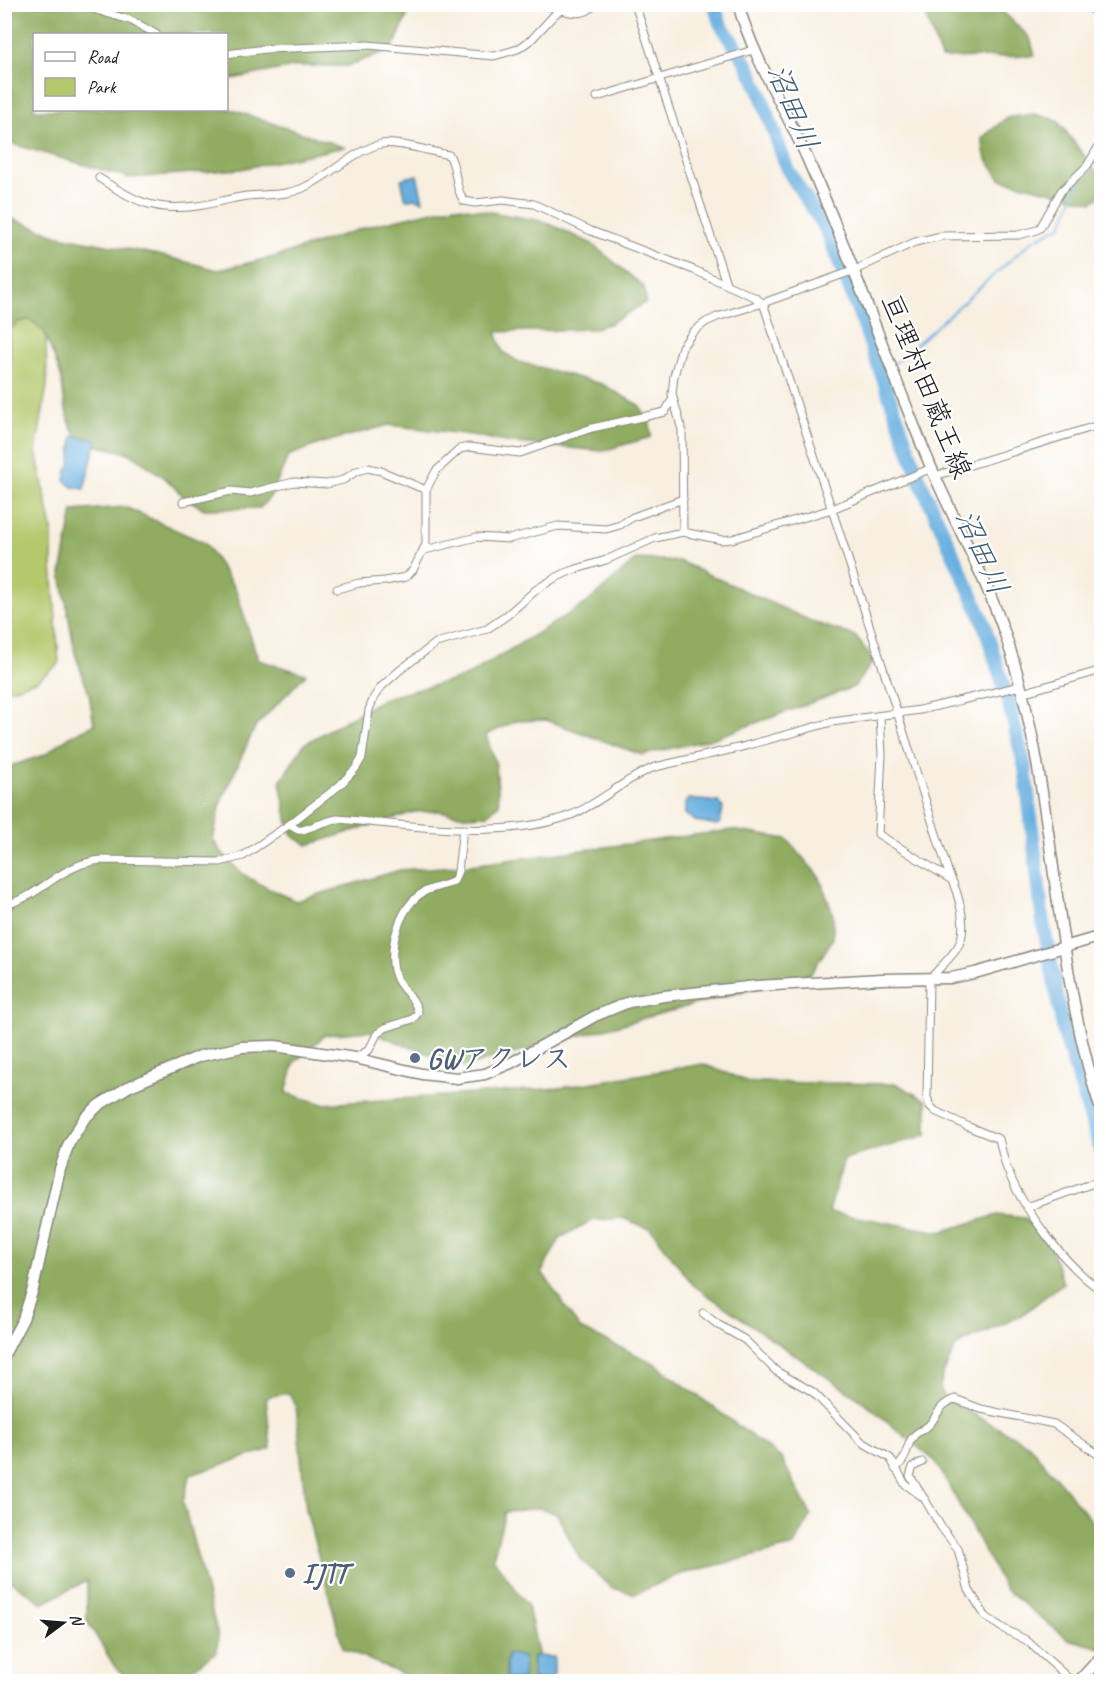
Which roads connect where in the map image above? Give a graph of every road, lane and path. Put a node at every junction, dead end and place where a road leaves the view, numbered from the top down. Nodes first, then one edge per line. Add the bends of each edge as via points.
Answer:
1 (76, 4) edge
2 (543, 4) edge
3 (595, 4) edge
4 (635, 4) edge
5 (738, 4) edge
6 (1089, 4) edge
7 (561, 10) junction
8 (1101, 15) edge
9 (154, 33) edge
10 (753, 50) junction
11 (228, 54) edge
12 (658, 79) junction
13 (597, 97) dead end
14 (1101, 141) edge
15 (99, 178) dead end
16 (855, 270) junction
17 (726, 283) junction
18 (764, 303) junction
19 (673, 398) junction
20 (1101, 424) edge
21 (933, 472) junction
22 (426, 490) junction
23 (683, 500) junction
24 (183, 502) dead end
25 (832, 509) junction
26 (683, 532) junction
27 (424, 550) junction
28 (337, 589) dead end
29 (1101, 670) edge
30 (1021, 689) junction
31 (898, 713) junction
32 (880, 716) junction
33 (290, 824) junction
34 (463, 828) junction
35 (953, 881) junction
36 (4, 905) edge
37 (1101, 936) edge
38 (1065, 947) junction
39 (929, 980) junction
40 (355, 1059) junction
41 (1101, 1113) edge
42 (1101, 1180) edge
43 (1027, 1207) junction
44 (1101, 1290) edge
45 (703, 1313) dead end
46 (4, 1355) edge
47 (1101, 1457) edge
48 (922, 1462) dead end
49 (895, 1469) junction
50 (924, 1498) junction
51 (1101, 1656) edge
52 (1073, 1682) edge
53 (1078, 1682) edge

1 - 9 street via 130,20
2 - 7 street
3 - 7 street via 592,9 571,14
4 - 12 street
5 - 10 street, 亘理村田蔵王線
6 - 8 street
7 - 11 street via 518,49 494,56 368,45
10 - 12 street
10 - 16 street, 亘理村田蔵王線 via 807,157
12 - 13 street
12 - 17 street
14 - 16 street via 1087,166 1061,191 1040,228 1018,235 942,236 915,242
15 - 17 street via 143,204 198,206 303,189 364,150 396,145 449,155 464,201 534,204 591,231
16 - 18 street
16 - 21 street, 亘理村田蔵王線
17 - 18 street
18 - 19 street via 717,317 693,332 682,347
18 - 25 street
19 - 22 street via 664,412 592,428 520,453 469,447 460,450 436,471
19 - 23 street via 682,430
20 - 21 street
21 - 25 street
21 - 30 street, 亘理村田蔵王線 via 997,611
22 - 24 street via 368,468 327,484 294,482 250,493 231,491
22 - 27 street
23 - 26 street
23 - 27 street via 606,528 558,526 509,539 477,537
25 - 26 street via 732,539
25 - 31 street
26 - 33 street via 655,538 570,571 537,590 487,629 436,643 400,670 374,697 362,758 356,768
27 - 28 street via 406,577
29 - 30 street
30 - 31 street
30 - 38 street, 亘理村田蔵王線 via 1034,744
31 - 32 street
31 - 35 street
32 - 34 street via 832,722 655,767 592,804 542,823
32 - 35 street via 878,834
33 - 34 street via 304,831 337,819
33 - 36 street via 243,856 220,862 85,862 24,899
34 - 40 street via 454,881 414,900 397,928 393,966 397,980 418,1013 413,1019 385,1028 369,1050
35 - 39 street via 960,903 959,946
37 - 38 street
38 - 39 street via 975,973
38 - 41 street, 亘理村田蔵王線 via 1087,1063
39 - 40 street via 757,986 629,1002 595,1016 512,1063 485,1074 457,1078
39 - 43 street via 930,1106 999,1138 1006,1167
40 - 46 street via 275,1046 242,1047 200,1056 128,1087 99,1105 84,1119 69,1143 33,1289
42 - 43 street
43 - 44 street via 1066,1258
45 - 49 street via 745,1340 776,1371 813,1392 862,1442 890,1458
47 - 49 street via 1054,1424 981,1409 955,1399 943,1405 928,1426 912,1438 907,1456
48 - 50 street via 913,1467 910,1476
49 - 50 street via 905,1484
50 - 52 street via 958,1549 969,1590 986,1617 1026,1640
51 - 53 street

